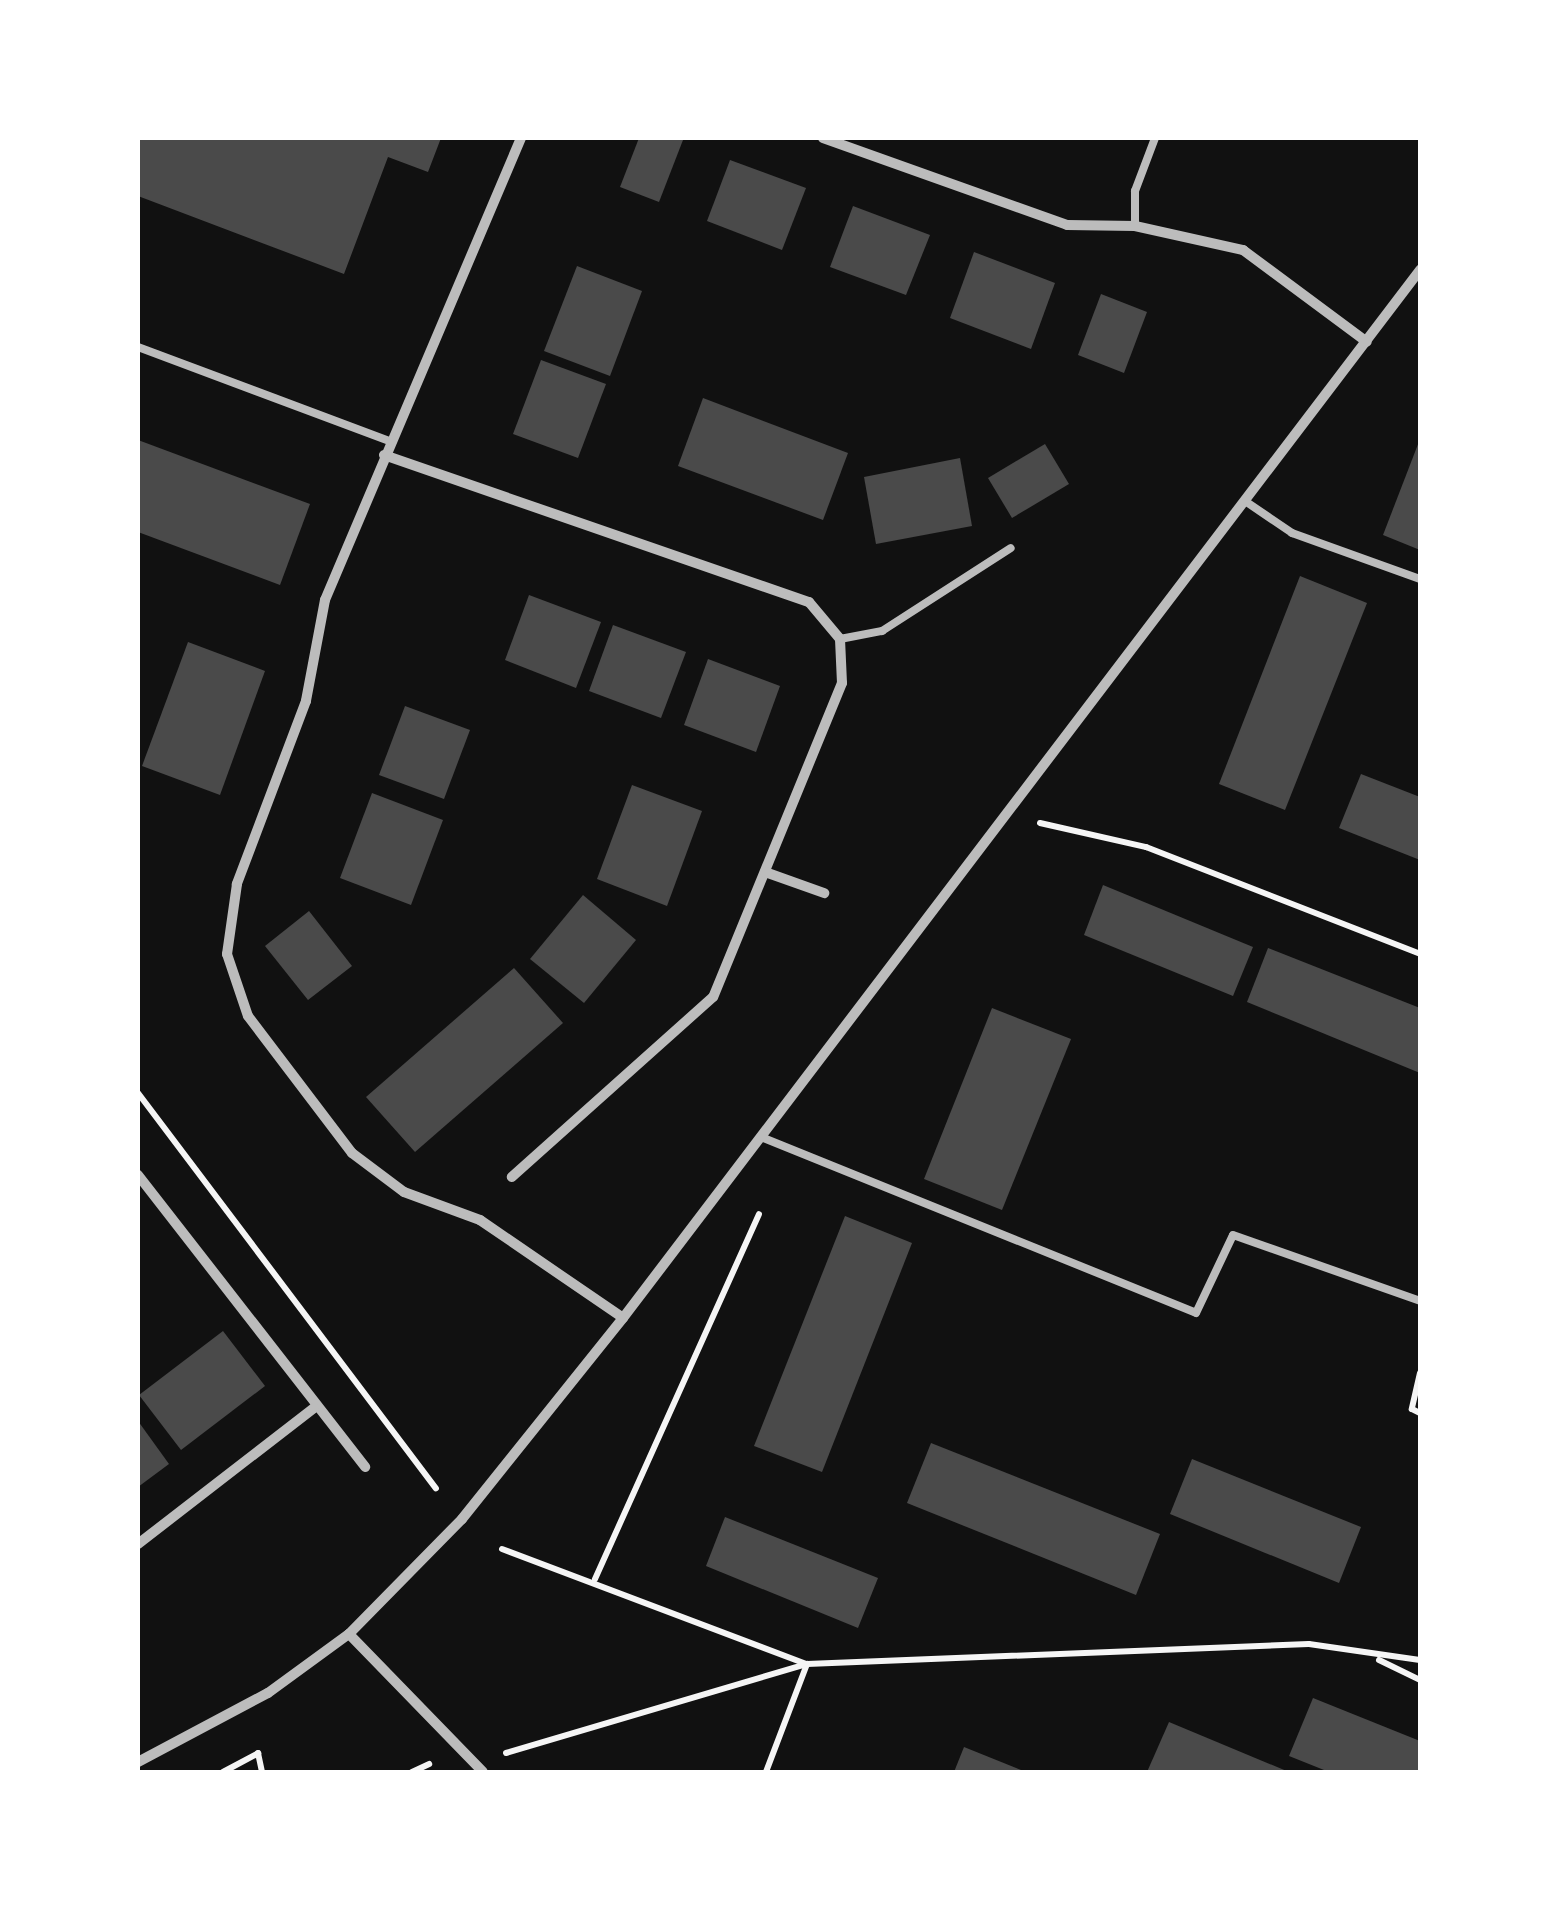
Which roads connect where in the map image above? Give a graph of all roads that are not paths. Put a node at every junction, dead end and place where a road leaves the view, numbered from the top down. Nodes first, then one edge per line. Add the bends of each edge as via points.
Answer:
1 (521, 138) edge
2 (823, 138) edge
3 (1155, 138) edge
4 (1135, 226) junction
5 (1420, 270) edge
6 (1367, 342) junction
7 (138, 347) edge
8 (390, 440) junction
9 (384, 455) junction
10 (1245, 502) junction
11 (1011, 548) dead end
12 (1420, 579) edge
13 (840, 640) junction
14 (765, 872) junction
15 (824, 893) dead end
16 (762, 1137) junction
17 (138, 1175) edge
18 (512, 1177) dead end
19 (1420, 1301) edge
20 (624, 1318) junction
21 (314, 1408) junction
22 (365, 1466) dead end
23 (138, 1544) edge
24 (349, 1634) junction
25 (138, 1762) edge
26 (483, 1772) edge

1 - 8 street
2 - 4 street via 1020,212 1067,225
3 - 4 lane via 1135,190
4 - 6 street via 1243,250
5 - 6 street
6 - 10 street
7 - 8 lane
8 - 9 street
9 - 13 street via 808,602
9 - 20 street via 325,600 306,701 236,884 227,954 232,979 248,1016 352,1153 404,1192 480,1220
10 - 12 lane via 1292,533
10 - 16 street
11 - 13 lane via 882,630
13 - 14 street via 842,683
14 - 15 street
14 - 18 street via 713,997
16 - 19 lane via 1196,1313 1234,1235
16 - 20 street
17 - 21 street
20 - 24 street via 462,1519
21 - 22 street
21 - 23 street
24 - 25 street via 268,1693
24 - 26 street

